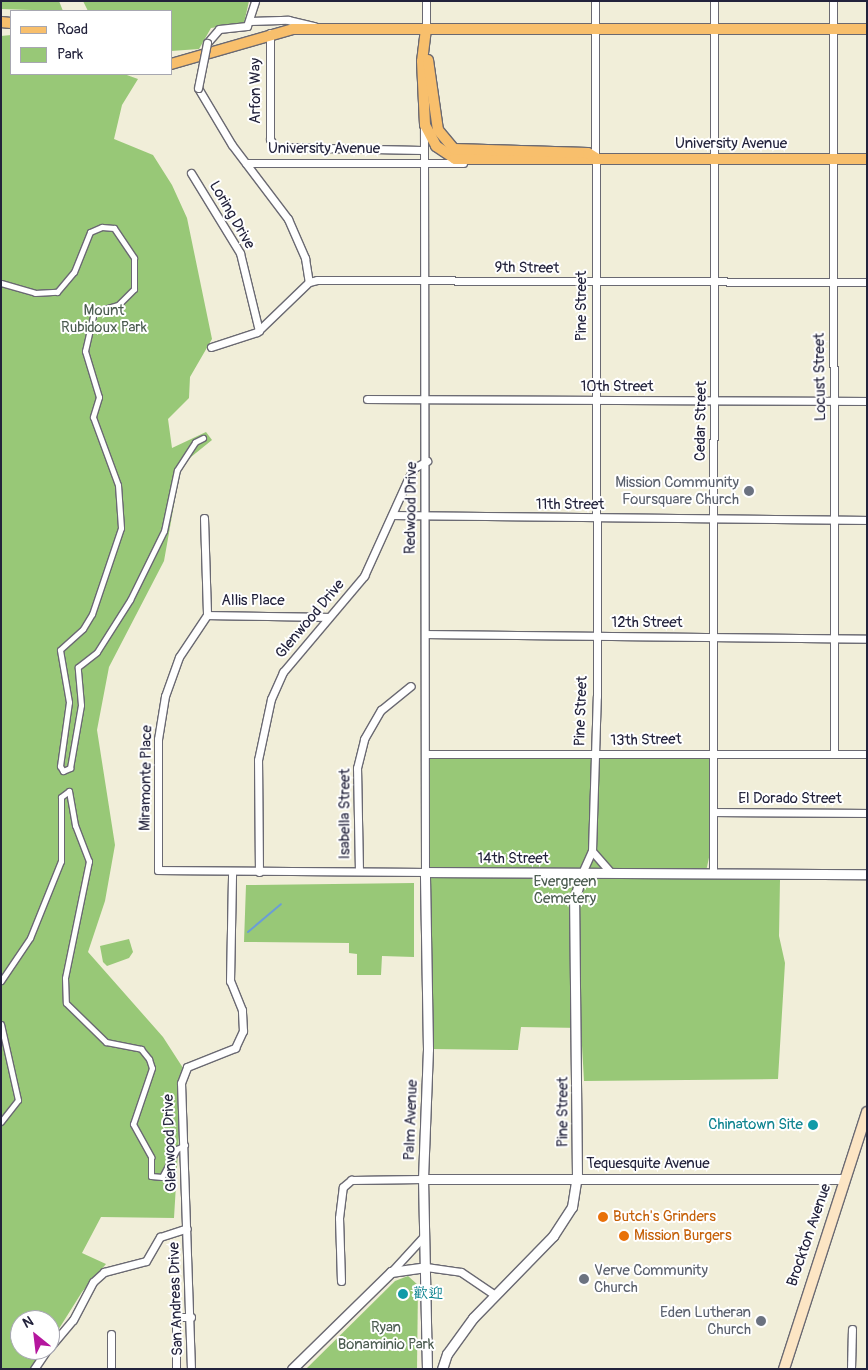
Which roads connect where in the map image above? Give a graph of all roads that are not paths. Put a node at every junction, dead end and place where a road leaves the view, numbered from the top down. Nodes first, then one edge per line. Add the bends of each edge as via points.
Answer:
1 (255, 1) edge
2 (426, 1) edge
3 (595, 1) edge
4 (714, 1) edge
5 (833, 1) edge
6 (250, 21) junction
7 (324, 28) junction
8 (714, 28) junction
9 (426, 29) junction
10 (595, 29) junction
11 (832, 29) junction
12 (867, 29) edge
13 (270, 33) junction
14 (172, 64) edge
15 (444, 140) junction
16 (425, 144) junction
17 (275, 147) joint
18 (596, 158) junction
19 (713, 159) junction
20 (832, 159) junction
21 (867, 159) edge
22 (492, 161) junction
23 (246, 163) junction
24 (427, 164) junction
25 (191, 173) dead end
26 (427, 281) junction
27 (309, 282) junction
28 (867, 282) edge
29 (1, 283) edge
30 (596, 283) junction
31 (716, 283) junction
32 (832, 283) junction
33 (259, 331) junction
34 (211, 347) dead end
35 (366, 398) dead end
36 (426, 400) junction
37 (596, 401) junction
38 (715, 401) junction
39 (834, 401) junction
40 (867, 401) edge
41 (203, 438) dead end
42 (427, 461) junction
43 (393, 515) junction
44 (425, 517) junction
45 (204, 518) dead end
46 (713, 518) junction
47 (597, 519) junction
48 (835, 520) junction
49 (867, 520) edge
50 (207, 615) junction
51 (328, 617) junction
52 (426, 634) junction
53 (597, 637) junction
54 (714, 637) junction
55 (834, 639) junction
56 (867, 639) edge
57 (411, 686) dead end
58 (714, 753) junction
59 (834, 753) junction
60 (425, 754) junction
61 (867, 754) edge
62 (593, 755) junction
63 (714, 812) junction
64 (867, 813) edge
65 (592, 851) junction
66 (158, 870) joint
67 (713, 870) junction
68 (359, 871) junction
69 (232, 872) junction
70 (259, 872) junction
71 (425, 872) junction
72 (610, 872) junction
73 (582, 873) junction
74 (867, 874) edge
75 (1, 981) edge
76 (1, 1024) edge
77 (867, 1112) edge
78 (1, 1122) edge
79 (185, 1145) junction
80 (577, 1177) junction
81 (423, 1179) junction
82 (844, 1179) junction
83 (187, 1228) junction
84 (425, 1235) junction
85 (426, 1267) junction
86 (391, 1272) junction
87 (342, 1281) dead end
88 (495, 1295) junction
89 (191, 1318) junction
90 (852, 1329) dead end
91 (112, 1334) dead end
92 (60, 1336) edge
93 (111, 1369) edge
94 (176, 1369) edge
95 (191, 1369) edge
96 (292, 1369) edge
97 (427, 1369) edge
98 (442, 1369) edge
99 (784, 1369) edge
100 (851, 1369) edge

1 - 6 street
2 - 9 street, Redwood Drive
3 - 10 street, Pine Street
4 - 8 street, Cedar Street
5 - 11 street, Locust Street
6 - 7 street via 288,20
6 - 23 street, bridge via 243,28 219,29 207,43 198,88
7 - 9 main road
7 - 13 main road
8 - 10 main road
8 - 11 main road
8 - 19 street, Cedar Street
9 - 10 main road
9 - 15 main road, Redwood Drive via 434,109
9 - 16 main road, Redwood Drive via 422,47
10 - 18 street, Pine Street
11 - 12 main road
11 - 20 street, Locust Street
13 - 14 main road via 198,60
13 - 17 street, Arfon Way via 270,139
15 - 16 street
15 - 18 main road, University Avenue via 464,152 586,153
16 - 17 street, University Avenue
16 - 22 main road, University Avenue via 455,159
16 - 24 street, Redwood Drive
18 - 19 main road, University Avenue
18 - 22 main road, University Avenue
18 - 30 street, Pine Street
19 - 20 main road, University Avenue
19 - 31 street, Cedar Street
20 - 21 main road, University Avenue
20 - 32 street, Locust Street
22 - 24 street, University Avenue
23 - 24 street, University Avenue
23 - 27 street via 288,220 305,258
24 - 26 street, Redwood Drive
25 - 33 street, Loring Drive via 240,253
26 - 27 street, 9th Street
26 - 30 street, 9th Street
26 - 36 street, Redwood Drive
27 - 33 street
28 - 32 street, 9th Street
29 - 41 street via 35,293 57,292 74,272 90,232 102,227 114,228 134,258 134,289 118,305 94,312 85,351 99,397 93,417 118,486 121,528 92,614 83,629 60,650 69,702 60,766 63,771 70,768 81,705 78,667 100,649 130,600 164,531 177,470 195,442
30 - 31 street, 9th Street
30 - 37 street, Pine Street
31 - 32 street, 9th Street
31 - 38 street, Cedar Street
32 - 39 street, Locust Street
33 - 34 street
35 - 36 street, 10th Street
36 - 37 street, 10th Street
36 - 42 street, Redwood Drive
37 - 38 street, 10th Street
37 - 47 street, Pine Street
38 - 39 street, 10th Street
38 - 46 street, Cedar Street
39 - 40 street, 10th Street
39 - 48 street, Locust Street
42 - 43 street, Glenwood Drive via 414,468
42 - 44 street, Redwood Drive
43 - 44 street, 11th Street
43 - 51 street, Glenwood Drive via 364,576
44 - 47 street, 11th Street
44 - 52 street, Redwood Drive
45 - 50 street
46 - 47 street, 11th Street
46 - 48 street, 11th Street
46 - 54 street, Cedar Street
47 - 53 street, Pine Street
48 - 49 street, 11th Street
48 - 55 street, Locust Street
50 - 51 street, Allis Place
50 - 66 street, Miramonte Place via 179,657 165,696 158,738
51 - 70 street, Glenwood Drive via 283,672 263,727 258,760
52 - 53 street, 12th Street
52 - 60 street, Redwood Drive
53 - 54 street, 12th Street
53 - 62 street, Pine Street
54 - 55 street, 12th Street
54 - 58 street, Cedar Street
55 - 56 street, 12th Street
55 - 59 street, Locust Street
57 - 68 street, Isabella Street via 381,710 364,740 358,768
58 - 59 street, 13th Street
58 - 62 street, 13th Street
58 - 63 street, Cedar Street
59 - 61 street, 13th Street
60 - 62 street, 13th Street
60 - 71 street, Redwood Drive
62 - 65 street, Pine Street
63 - 64 street, El Dorado Street
63 - 67 street, Cedar Street
65 - 72 street
65 - 73 street, Pine Street
66 - 69 street, 14th Street
67 - 72 street, 14th Street
67 - 74 street, 14th Street
68 - 70 street, 14th Street
68 - 71 street, 14th Street
69 - 70 street, 14th Street
69 - 79 street, Glenwood Drive via 230,981 242,1010 243,1031 235,1048 187,1067 182,1083
71 - 73 street, 14th Street
71 - 81 street, Palm Avenue via 428,1049
72 - 73 street, 14th Street
73 - 80 street, Pine Street via 574,901
75 - 79 street via 30,938 61,861 61,797 69,791 75,826 90,861 65,978 66,1002 106,1042 141,1049 149,1059 152,1068 133,1124 151,1157 151,1176 162,1177 177,1149
76 - 78 street via 18,1100
77 - 82 main road, Brockton Avenue
79 - 83 street, Glenwood Drive
80 - 81 street, Tequesquite Avenue
80 - 82 street, Tequesquite Avenue
80 - 88 street, Pine Street via 572,1207 564,1222
81 - 84 street, Palm Avenue
81 - 87 street via 351,1180 343,1187 339,1218
82 - 99 main road, Brockton Avenue
83 - 89 street, San Andreas Drive
83 - 92 street via 160,1237 146,1261 104,1272 93,1282 74,1320
84 - 85 street, Palm Avenue
84 - 86 street
85 - 86 street
85 - 88 street via 461,1272
85 - 97 street, Palm Avenue
86 - 96 street
88 - 98 street, Pine Street via 454,1342
89 - 94 street via 176,1317
89 - 95 street, San Andreas Drive
90 - 100 street
91 - 93 street

